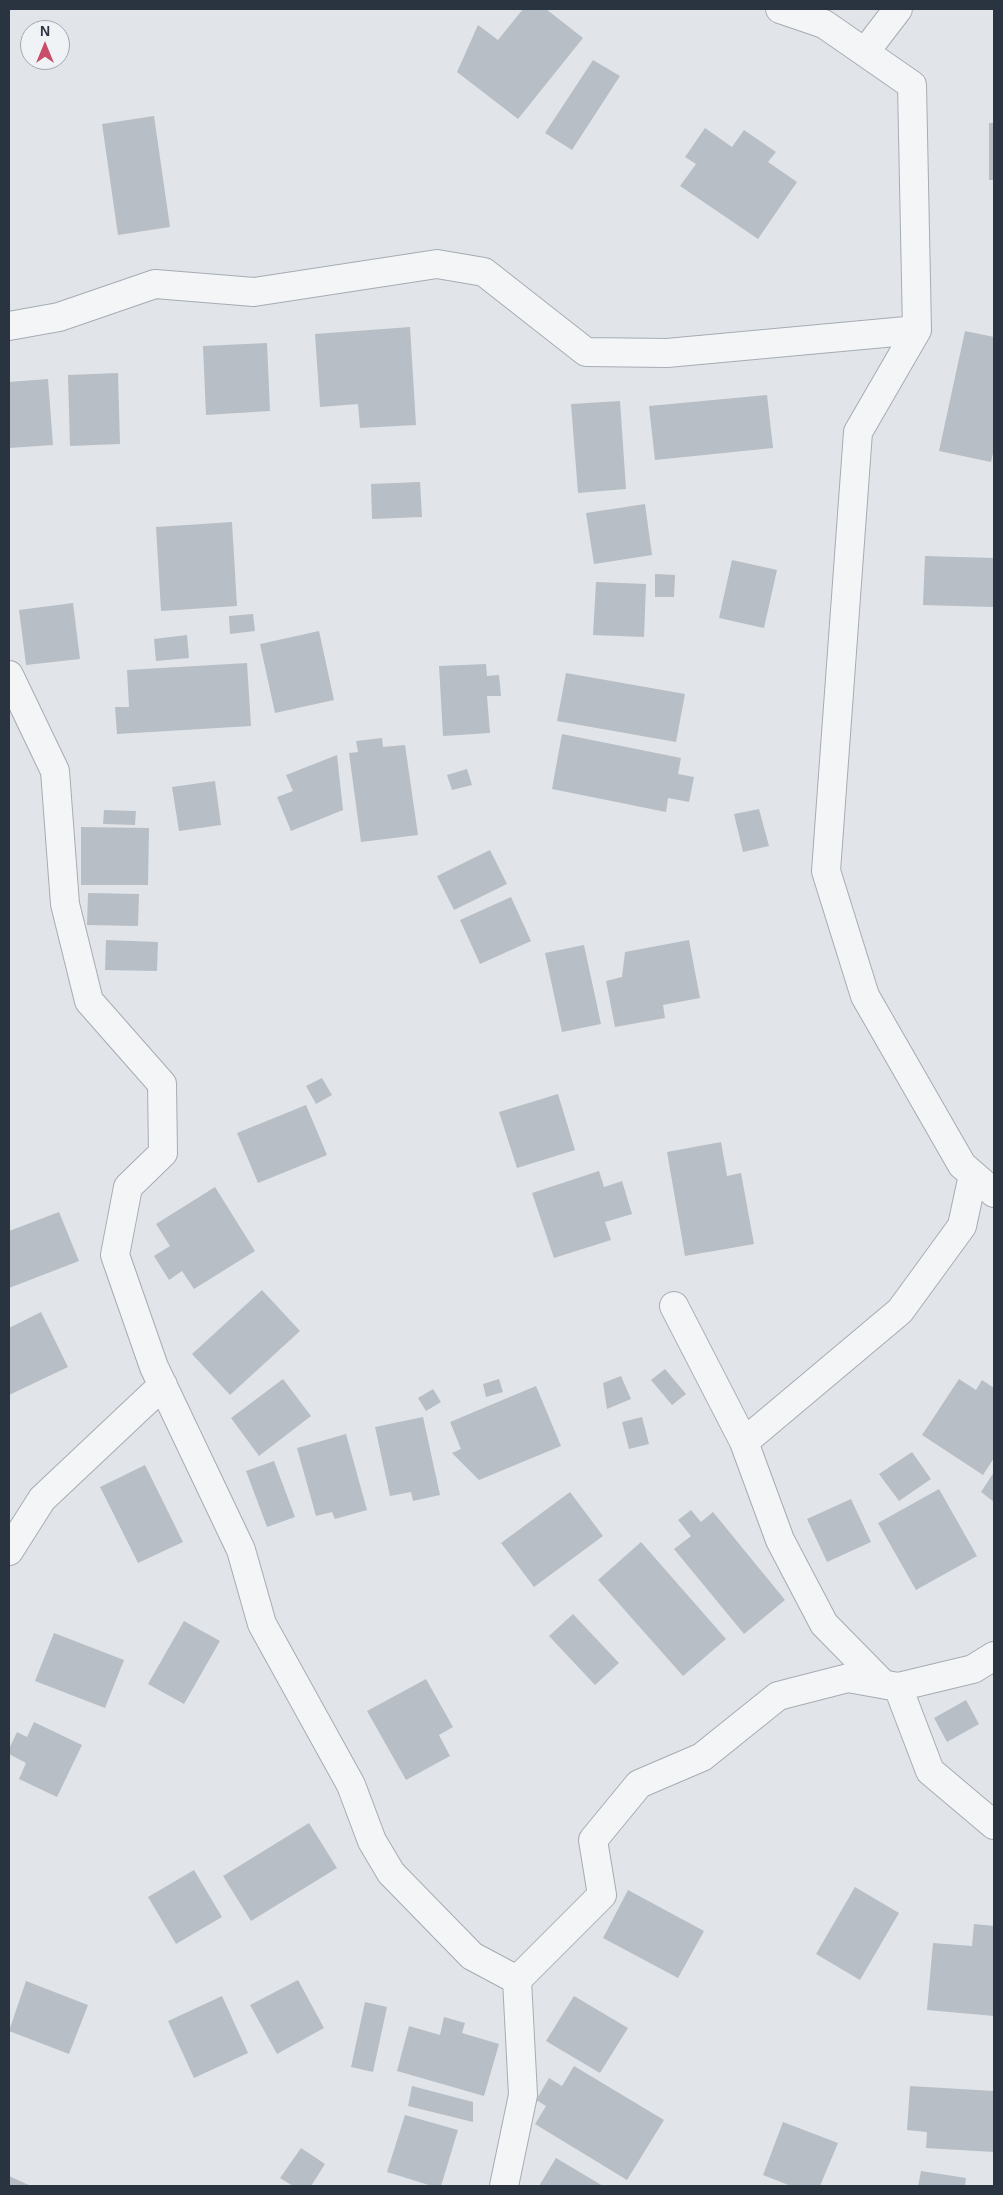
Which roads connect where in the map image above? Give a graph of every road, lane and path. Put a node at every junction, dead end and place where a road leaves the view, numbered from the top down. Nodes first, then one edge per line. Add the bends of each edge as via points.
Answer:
1 (780, 9) edge
2 (898, 9) edge
3 (865, 52) junction
4 (9, 326) edge
5 (917, 330) junction
6 (9, 675) edge
7 (973, 1174) junction
8 (994, 1193) edge
9 (674, 1306) dead end
10 (163, 1385) junction
11 (744, 1442) junction
12 (9, 1551) edge
13 (994, 1656) edge
14 (891, 1685) junction
15 (994, 1825) edge
16 (517, 1980) junction
17 (504, 2186) edge

1 - 3 street via 824,24
2 - 3 street
3 - 5 street via 912,85
4 - 5 street via 59,317 155,284 254,292 437,264 484,272 586,352 667,353
5 - 7 street via 858,432 826,871 865,996 962,1165
6 - 10 street via 55,772 65,904 90,1001 162,1084 163,1153 128,1187 115,1255
7 - 8 street
7 - 11 street via 962,1226 900,1311
9 - 11 street
10 - 12 street via 42,1499
10 - 16 street via 241,1550 262,1624 351,1785 372,1841 391,1873 472,1956
11 - 14 street via 780,1540 824,1624
13 - 14 street via 974,1669
14 - 15 street via 930,1771
14 - 16 street via 848,1678 778,1696 702,1757 639,1784 594,1840 602,1895
16 - 17 street via 523,2095

